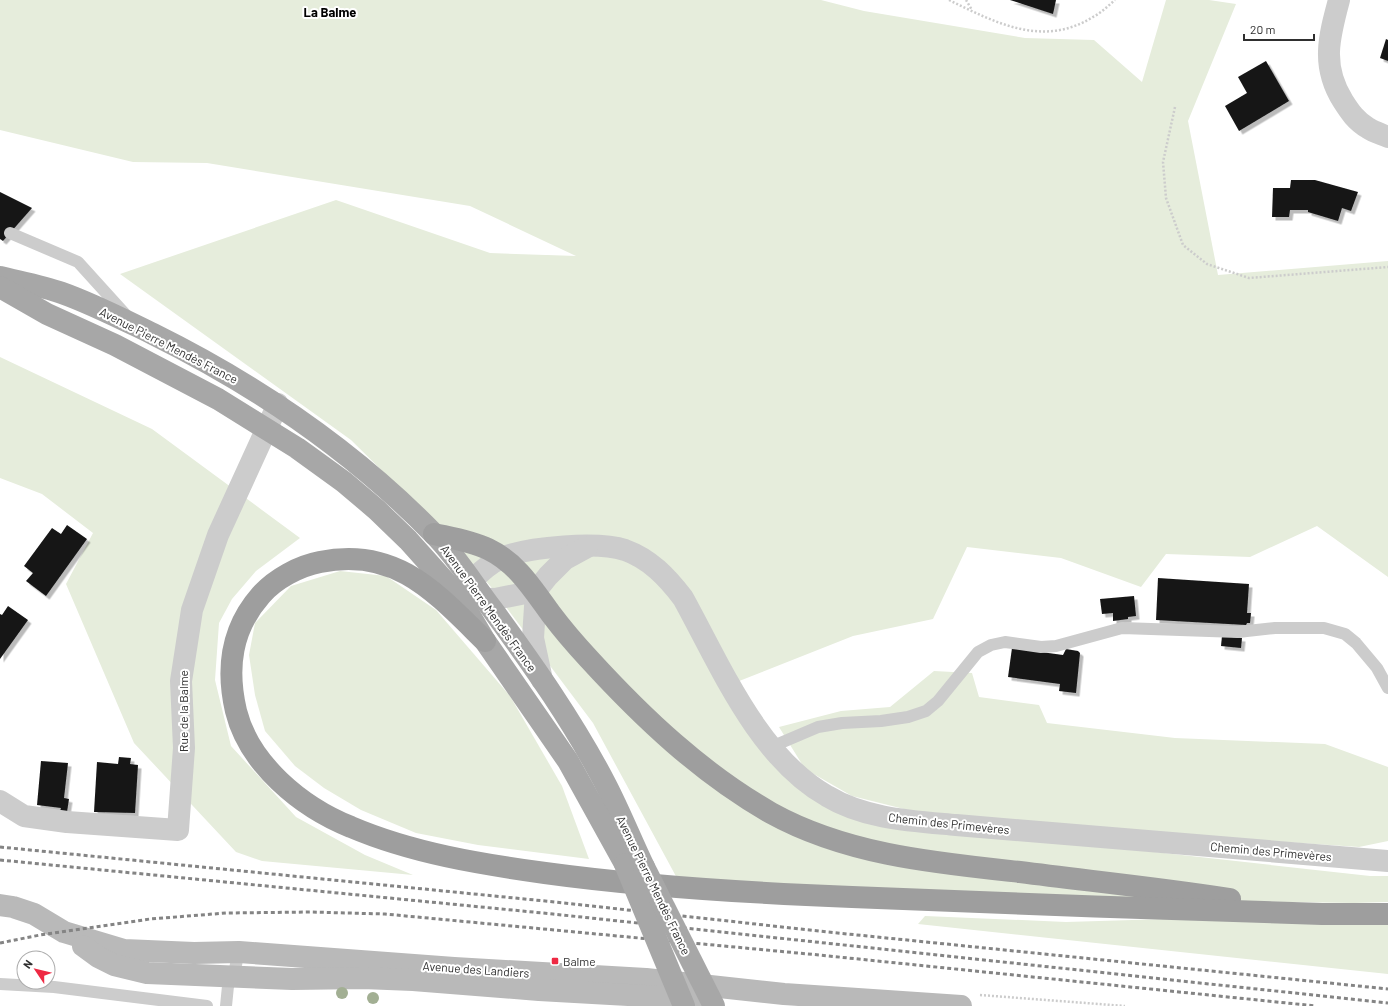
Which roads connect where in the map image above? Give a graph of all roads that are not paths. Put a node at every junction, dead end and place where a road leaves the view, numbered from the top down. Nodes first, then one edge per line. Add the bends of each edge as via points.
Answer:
1 (1339, 0) edge
2 (1388, 137) edge
3 (10, 233) dead end
4 (0, 278) edge
5 (0, 287) edge
6 (135, 325) junction
7 (278, 404) junction
8 (267, 428) junction
9 (434, 534) junction
10 (587, 547) junction
11 (502, 557) junction
12 (465, 588) junction
13 (536, 591) junction
14 (485, 599) junction
15 (485, 640) junction
16 (542, 680) junction
17 (1388, 688) edge
18 (771, 747) junction
19 (0, 802) edge
20 (1388, 861) edge
21 (635, 866) junction
22 (0, 905) edge
23 (1322, 914) junction
24 (1388, 914) edge
25 (64, 932) junction
26 (239, 952) junction
27 (233, 977) junction
28 (0, 984) edge
29 (208, 1006) edge
30 (226, 1006) edge
31 (684, 1006) edge
32 (714, 1006) edge
33 (767, 1006) edge
34 (961, 1006) edge

1 - 2 street via 1328,54 1330,76 1353,117 1368,129
3 - 6 lane via 78,262
4 - 6 main road, Avenue Pierre Mendès France via 61,292
5 - 8 main road, Avenue Pierre Mendès France via 47,314 164,369
6 - 7 main road, Avenue Pierre Mendès France via 218,367
7 - 8 street, Rue de la Balme
7 - 9 main road, Avenue Pierre Mendès France via 355,463
8 - 12 main road, Avenue Pierre Mendès France via 344,482
8 - 19 street, Rue de la Balme via 218,535 192,610 181,681 184,748 178,830 67,822 24,816
9 - 11 highway via 475,543
9 - 12 main road, Avenue Pierre Mendès France
10 - 11 street, Chemin des Primevères via 554,547
10 - 13 street, Chemin des Primevères via 566,559
10 - 18 street, Chemin des Primevères via 605,546 624,550 654,565 671,581 747,714
11 - 12 street, Chemin des Primevères
11 - 13 highway via 523,575
12 - 14 main road, Avenue Pierre Mendès France
12 - 15 main road, Avenue Pierre Mendès France
13 - 14 street via 511,597
13 - 16 street via 533,638
13 - 23 highway via 564,631 589,659 662,732 719,780 773,814 799,826 861,847 940,863 1178,891
14 - 16 main road, Avenue Pierre Mendès France
15 - 21 main road, Avenue Pierre Mendès France via 568,761
15 - 23 highway via 428,588 408,574 390,566 361,559 337,559 310,564 287,575 263,592 248,613 237,637 230,668 233,700 239,724 250,746 270,771 324,814 380,838 488,864 612,882 734,893
16 - 21 main road, Avenue Pierre Mendès France via 606,784
17 - 18 lane via 1377,668 1356,643 1345,634 1324,628 1275,628 1238,632 1122,628 1056,646 1041,647 1005,642 991,645 978,652 938,701 926,711 881,721 818,727
18 - 20 street, Chemin des Primevères via 795,773 827,797 855,808 897,819
21 - 31 main road, Avenue Pierre Mendès France, bridge
21 - 32 main road, Avenue Pierre Mendès France, bridge
22 - 25 main road, Avenue des Landiers via 34,914
23 - 24 highway
25 - 26 main road, Avenue des Landiers via 124,950
25 - 27 main road via 98,957 131,970
26 - 27 lane
26 - 34 main road, Avenue des Landiers via 646,979 784,994
27 - 30 lane via 228,986
27 - 33 main road via 292,980 413,980 718,1000
28 - 29 lane via 54,987

